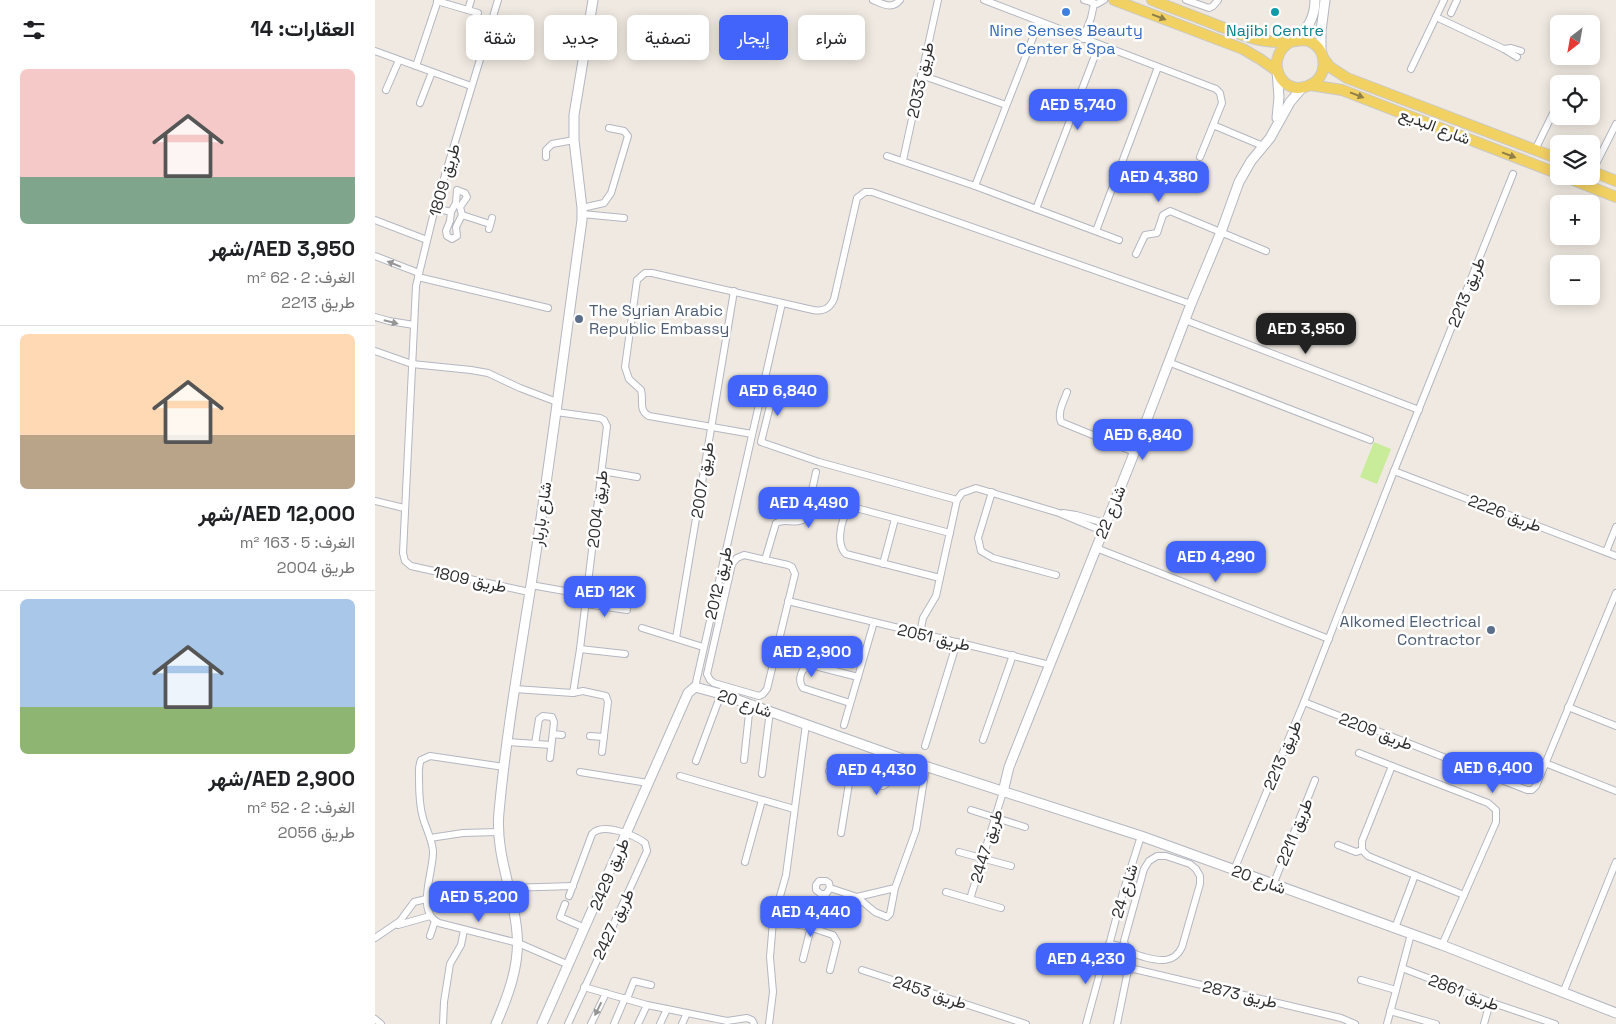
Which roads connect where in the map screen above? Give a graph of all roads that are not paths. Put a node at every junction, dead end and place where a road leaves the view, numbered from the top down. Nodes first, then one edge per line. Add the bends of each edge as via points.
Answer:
1 (471, 0) edge
2 (498, 0) edge
3 (593, 0) edge
4 (873, 0) edge
5 (900, 0) edge
6 (938, 0) edge
7 (984, 0) edge
8 (1084, 0) edge
9 (1104, 0) edge
10 (1113, 0) edge
11 (1152, 0) edge
12 (1185, 0) edge
13 (1218, 0) edge
14 (1315, 0) edge
15 (1325, 0) edge
16 (1444, 0) edge
17 (1457, 0) edge
18 (437, 1) edge
19 (1094, 4) junction
20 (468, 10) junction
21 (478, 13) dead end
22 (1451, 13) dead end
23 (1436, 17) junction
24 (1039, 22) junction
25 (1083, 39) junction
26 (1292, 41) junction
27 (1099, 46) junction
28 (1504, 49) junction
29 (375, 51) edge
30 (1521, 51) dead end
31 (1322, 55) junction
32 (1517, 58) dead end
33 (399, 60) junction
34 (416, 66) junction
35 (1158, 67) junction
36 (1411, 68) dead end
37 (1277, 71) junction
38 (432, 72) junction
39 (921, 75) junction
40 (471, 86) junction
41 (1307, 86) junction
42 (386, 90) dead end
43 (420, 103) dead end
44 (1006, 105) junction
45 (1550, 119) edge
46 (1616, 124) edge
47 (1213, 125) junction
48 (609, 128) dead end
49 (1276, 128) junction
50 (574, 140) junction
51 (1263, 146) junction
52 (1535, 150) junction
53 (887, 156) dead end
54 (1550, 156) edge
55 (1600, 156) edge
56 (546, 157) dead end
57 (1200, 157) dead end
58 (903, 160) junction
59 (1550, 170) edge
60 (1513, 174) dead end
61 (1600, 175) edge
62 (1616, 180) edge
63 (1586, 185) edge
64 (975, 186) junction
65 (449, 188) dead end
66 (457, 190) junction
67 (1616, 197) edge
68 (458, 205) junction
69 (435, 208) junction
70 (1036, 209) junction
71 (582, 211) junction
72 (451, 212) junction
73 (462, 215) junction
74 (624, 218) dead end
75 (375, 220) edge
76 (490, 224) dead end
77 (1096, 231) junction
78 (1221, 232) junction
79 (427, 240) junction
80 (1119, 240) dead end
81 (1265, 251) dead end
82 (1136, 254) dead end
83 (375, 256) edge
84 (418, 275) junction
85 (734, 291) junction
86 (782, 303) junction
87 (1191, 304) junction
88 (548, 308) dead end
89 (375, 316) edge
90 (1185, 320) junction
91 (414, 325) junction
92 (375, 351) edge
93 (1169, 362) junction
94 (411, 364) junction
95 (775, 386) dead end
96 (1067, 392) dead end
97 (557, 402) junction
98 (1419, 410) junction
99 (556, 412) junction
100 (711, 427) junction
101 (752, 434) junction
102 (1370, 440) dead end
103 (1134, 452) junction
104 (1394, 471) junction
105 (602, 472) junction
106 (816, 472) dead end
107 (637, 477) dead end
108 (991, 492) junction
109 (957, 500) junction
110 (375, 501) edge
111 (404, 508) junction
112 (895, 519) junction
113 (1104, 527) junction
114 (1616, 527) edge
115 (950, 533) junction
116 (1096, 548) junction
117 (1606, 552) junction
118 (1616, 556) edge
119 (765, 560) junction
120 (883, 564) junction
121 (1056, 575) dead end
122 (940, 578) junction
123 (530, 589) junction
124 (1616, 593) edge
125 (587, 595) junction
126 (788, 601) junction
127 (586, 604) junction
128 (1609, 609) junction
129 (627, 610) dead end
130 (1616, 612) edge
131 (874, 622) junction
132 (642, 628) dead end
133 (920, 634) junction
134 (676, 638) junction
135 (1329, 639) junction
136 (957, 642) junction
137 (703, 647) junction
138 (581, 649) junction
139 (625, 654) dead end
140 (1013, 655) junction
141 (1050, 665) junction
142 (858, 677) junction
143 (695, 687) junction
144 (515, 689) junction
145 (573, 693) junction
146 (721, 694) junction
147 (1304, 702) junction
148 (850, 703) junction
149 (750, 704) junction
150 (1568, 707) junction
151 (770, 712) junction
152 (806, 724) junction
153 (844, 725) dead end
154 (1616, 726) edge
155 (553, 734) junction
156 (562, 735) dead end
157 (590, 736) dead end
158 (604, 737) junction
159 (983, 740) dead end
160 (507, 742) junction
161 (535, 744) junction
162 (551, 745) junction
163 (925, 746) dead end
164 (602, 752) dead end
165 (1359, 753) dead end
166 (897, 757) junction
167 (549, 758) dead end
168 (744, 760) dead end
169 (696, 762) dead end
170 (1545, 764) junction
171 (926, 766) junction
172 (1391, 766) junction
173 (504, 767) junction
174 (829, 771) dead end
175 (580, 772) dead end
176 (762, 774) dead end
177 (680, 776) dead end
178 (850, 777) junction
179 (1315, 780) dead end
180 (648, 784) junction
181 (1616, 791) edge
182 (1003, 792) junction
183 (762, 800) junction
184 (794, 810) junction
185 (971, 810) dead end
186 (994, 817) junction
187 (1025, 827) dead end
188 (498, 832) junction
189 (841, 833) dead end
190 (626, 834) junction
191 (1141, 836) junction
192 (430, 838) junction
193 (1338, 845) dead end
194 (1362, 850) junction
195 (959, 852) dead end
196 (982, 858) junction
197 (745, 862) dead end
198 (1616, 862) edge
199 (1011, 866) dead end
200 (1234, 870) junction
201 (1415, 875) junction
202 (1273, 884) junction
203 (573, 886) junction
204 (508, 888) junction
205 (830, 888) dead end
206 (895, 888) junction
207 (946, 892) dead end
208 (1464, 894) junction
209 (569, 896) dead end
210 (857, 897) junction
211 (426, 899) junction
212 (970, 899) junction
213 (565, 904) dead end
214 (1001, 908) dead end
215 (433, 919) junction
216 (773, 921) junction
217 (393, 926) junction
218 (811, 927) junction
219 (585, 928) junction
220 (1395, 928) junction
221 (464, 930) junction
222 (1411, 934) junction
223 (430, 936) dead end
224 (375, 938) edge
225 (518, 943) junction
226 (1109, 944) junction
227 (1442, 945) junction
228 (1125, 947) junction
229 (803, 959) dead end
230 (1108, 960) junction
231 (569, 965) junction
232 (1402, 968) junction
233 (829, 970) dead end
234 (862, 970) dead end
235 (1125, 971) junction
236 (1361, 980) dead end
237 (651, 986) dead end
238 (585, 987) junction
239 (1396, 990) junction
240 (606, 993) junction
241 (1563, 993) junction
242 (626, 999) junction
243 (1490, 1002) junction
244 (647, 1005) junction
245 (667, 1009) junction
246 (1390, 1011) junction
247 (687, 1013) junction
248 (1616, 1013) edge
249 (375, 1019) edge
250 (708, 1021) edge
251 (728, 1022) edge
252 (381, 1024) edge
253 (443, 1024) edge
254 (496, 1024) edge
255 (542, 1024) edge
256 (567, 1024) edge
257 (591, 1024) edge
258 (613, 1024) edge
259 (638, 1024) edge
260 (660, 1024) edge
261 (682, 1024) edge
262 (754, 1024) edge
263 (769, 1024) edge
264 (1026, 1024) edge
265 (1086, 1024) edge
266 (1117, 1024) edge
267 (1355, 1024) edge
268 (1387, 1024) edge
269 (1436, 1024) edge
270 (1484, 1024) edge
271 (1555, 1024) edge

1 - 20 street
2 - 40 street, طريق 1809
3 - 50 street, شارع باربار via 575,107
4 - 5 street via 891,6
6 - 39 street, طريق 2033
7 - 24 street
8 - 19 street
9 - 19 street
10 -> 37 main road via 1243,50
11 - 26 main road via 1248,37
12 - 13 street via 1209,8
14 - 26 street via 1308,27
15 - 31 street
16 - 23 street
17 - 22 street
18 - 20 street
18 - 34 street
19 - 25 street
20 - 21 street
23 - 28 street
23 - 36 street
24 - 25 street
24 - 44 street
25 - 27 street
26 - 31 main road via 1309,41
26 - 37 main road via 1279,51
27 - 35 street
27 - 70 street
28 - 30 street
28 - 32 street
29 - 33 street
31 - 41 main road via 1324,67 1321,74 1317,81
31 - 52 main road, شارع البديع via 1330,67 1347,78
33 - 34 street
33 - 42 street
34 - 38 street
35 - 47 street via 1219,91 1222,103
35 - 77 street
37 - 41 main road via 1287,84
37 - 49 street
38 - 40 street
38 - 43 street
39 - 44 street
39 - 58 street, طريق 2033
40 - 69 street, طريق 1809
41 - 49 street, شارع 22 via 1290,102
41 -> 59 main road, شارع البديع via 1343,90
44 - 64 street
45 - 52 street
46 - 55 street
47 - 51 street
47 - 57 street
48 - 71 street via 624,131 628,136 611,193 604,203
49 - 51 street, شارع 22
50 - 56 street via 552,144 546,150
50 - 71 street, شارع باربار
51 - 78 street, شارع 22 via 1242,177
52 - 54 main road, شارع البديع
53 - 58 street
58 - 64 street
60 - 98 street, طريق 2213
61 - 62 main road
63 - 67 main road
64 - 70 street
65 - 66 street
66 - 68 street
66 - 68 street via 467,196
68 - 72 street
68 - 73 street
69 - 72 street
69 - 79 street, طريق 1809
70 - 77 street
71 - 74 street
71 - 97 street, شارع باربار
72 - 73 street via 453,224
73 - 76 street
75 - 79 street
77 - 80 street
78 - 81 street
78 - 82 street via 1168,211 1163,215 1157,232 1145,235
78 - 87 street, شارع 22
79 - 84 street, طريق 1809
84 -> 83 street
84 - 88 street
84 - 91 street, طريق 1809
85 - 86 street
85 - 100 street, طريق 2007
85 - 100 street via 652,273 639,277 637,284 625,367 629,379 641,390 642,411 653,417
86 - 87 street via 818,311 830,306 857,198 869,191
86 - 101 street, طريق 2012
87 - 90 street, شارع 22
89 -> 91 street via 389,322
90 - 93 street, شارع 22
90 - 98 street
91 - 94 street, طريق 1809
92 - 94 street
93 - 102 street
93 - 103 street, شارع 22
94 - 97 street via 480,371
94 - 111 street, طريق 1809
95 - 109 street via 761,442 819,462
96 - 103 street via 1060,411 1061,422
97 - 99 street, شارع باربار
98 - 104 street, طريق 2213
99 - 105 street, طريق 2004 via 604,420 607,426
99 - 123 street, شارع باربار
100 - 101 street
100 - 134 street, طريق 2007
101 - 137 street, طريق 2012
103 - 113 street, شارع 22
104 - 117 street, طريق 2226
104 - 135 street, طريق 2213
105 - 107 street
105 - 125 street, طريق 2004
106 - 119 street via 805,518 797,522 781,520 776,523
108 - 109 street via 976,488 967,490
108 - 113 street
108 - 121 street via 978,538 981,551 993,558
109 - 115 street
110 - 111 street
111 - 123 street, طريق 1809 via 403,556 408,565
112 - 115 street
112 - 120 street
112 - 120 street via 856,508 845,516 840,542 844,552
113 - 116 street, شارع 22
114 - 117 street
115 - 122 street
116 - 135 street
116 - 141 street, شارع 22
117 - 118 street, طريق 2226
119 - 126 street via 788,565 794,570 795,578
119 - 126 street via 745,555 732,564 707,672 711,682 757,696 765,693
120 - 122 street
122 - 133 street via 935,600 923,618
123 - 125 street, طريق 1809
123 - 144 street, شارع باربار
124 - 128 street, طريق 2209
125 - 127 street, طريق 2004
126 - 131 street, طريق 2051
127 - 129 street
127 - 138 street, طريق 2004
128 - 130 street
128 - 150 street, طريق 2209
131 - 133 street, طريق 2051
131 - 142 street
132 - 134 street
133 - 136 street, طريق 2051
134 - 137 street
135 - 147 street, طريق 2213
136 - 140 street, طريق 2051
136 - 163 street
137 - 143 street, طريق 2012
138 - 139 street
138 - 145 street, طريق 2004
140 - 141 street, طريق 2051
140 - 159 street
141 - 182 street, شارع 22 via 1009,767
142 - 148 street
142 - 148 street via 811,666 803,670 800,683 803,688
143 - 146 street, شارع 20
143 - 180 street via 688,693
144 - 145 street
144 - 160 street, شارع باربار
145 - 158 street via 602,694 607,698
146 - 149 street, شارع 20
146 - 169 street
147 - 170 street, طريق 2209 via 1527,790 1535,786
147 - 200 street, طريق 2213
148 - 153 street
149 - 151 street, شارع 20
149 - 168 street
150 - 154 street
150 - 170 street, طريق 2209
151 - 152 street, شارع 20
151 - 176 street
152 - 166 street, شارع 20
152 - 184 street
155 - 156 street
155 - 161 street via 554,719 540,717
155 - 162 street
157 - 158 street
158 - 164 street
160 - 161 street
160 - 173 street, شارع باربار
161 - 162 street
162 - 167 street
165 - 172 street
166 - 171 street, شارع 20
166 - 178 street via 891,780 885,785
170 - 181 street
171 - 182 street, شارع 20
171 - 206 street via 916,830
172 - 194 street via 1362,842
172 - 208 street via 1487,803 1496,810 1496,822
173 - 188 street, شارع باربار
173 - 192 street via 430,756 421,760 420,803
174 - 178 street
175 - 180 street
177 - 183 street
178 - 189 street
179 - 202 street, طريق 2211
180 - 190 street, طريق 2429
182 - 186 street, طريق 2447
182 - 191 street, شارع 20
183 - 184 street
183 - 197 street
184 - 216 street via 786,880
185 - 186 street
186 - 187 street
186 - 196 street, طريق 2447
188 - 192 street
188 - 204 street, شارع باربار
190 - 203 street, طريق 2427 via 605,828 594,832
190 - 219 street, طريق 2429
190 - 238 street, طريق 2427 via 644,842 647,851
191 - 200 street, شارع 20
191 - 226 street, شارع 24
192 - 211 street via 432,861
193 - 194 street via 1356,852
194 - 201 street via 1368,856
195 - 196 street
196 - 199 street
196 - 212 street, طريق 2447
198 - 241 street
200 - 202 street, شارع 20
201 - 208 street
201 - 220 street
202 - 220 street, شارع 20
203 - 204 street
203 - 209 street, طريق 2427
204 - 225 street, شارع باربار
205 - 210 street
206 - 210 street
206 - 210 street via 887,917
207 - 212 street
208 - 227 street
211 - 215 street
211 - 217 street via 414,902 403,919
212 - 214 street
213 - 219 street via 560,917
215 - 217 street
215 - 221 street
215 - 223 street
216 - 218 street
216 - 263 street via 770,957 773,992
217 - 224 street
218 - 229 street
218 - 233 street via 836,938
219 - 231 street, طريق 2429
220 - 222 street, شارع 20
221 - 225 street
221 - 253 street via 461,945 450,964
222 - 227 street, شارع 20
222 - 232 street
225 - 231 street
225 - 254 street, شارع باربار via 510,986
226 - 228 street
226 - 230 street, شارع 24
227 - 241 street, شارع 20
228 - 228 street via 1132,954 1157,960 1168,960 1178,954 1200,884 1193,866 1161,856 1146,864 1124,938
230 - 235 street
230 - 265 street via 1101,969
231 - 255 street, طريق 2429
232 - 239 street
232 - 243 street, طريق 2861
234 - 264 street, طريق 2453
235 - 266 street via 1127,977
235 - 267 street, طريق 2873 via 1134,969
236 - 239 street
237 - 242 street via 635,980
238 - 240 street
238 - 256 street, طريق 2427
239 - 246 street
240 - 242 street
240 -> 257 street
241 - 248 street, شارع 20
242 - 244 street
242 - 258 street
243 - 270 street
243 - 271 street, طريق 2861
244 - 245 street
244 - 259 street
245 - 247 street
245 - 260 street
246 - 268 street
246 - 269 street
247 - 250 street
247 - 261 street
249 - 252 street
250 - 251 street
251 - 262 street via 747,1018

